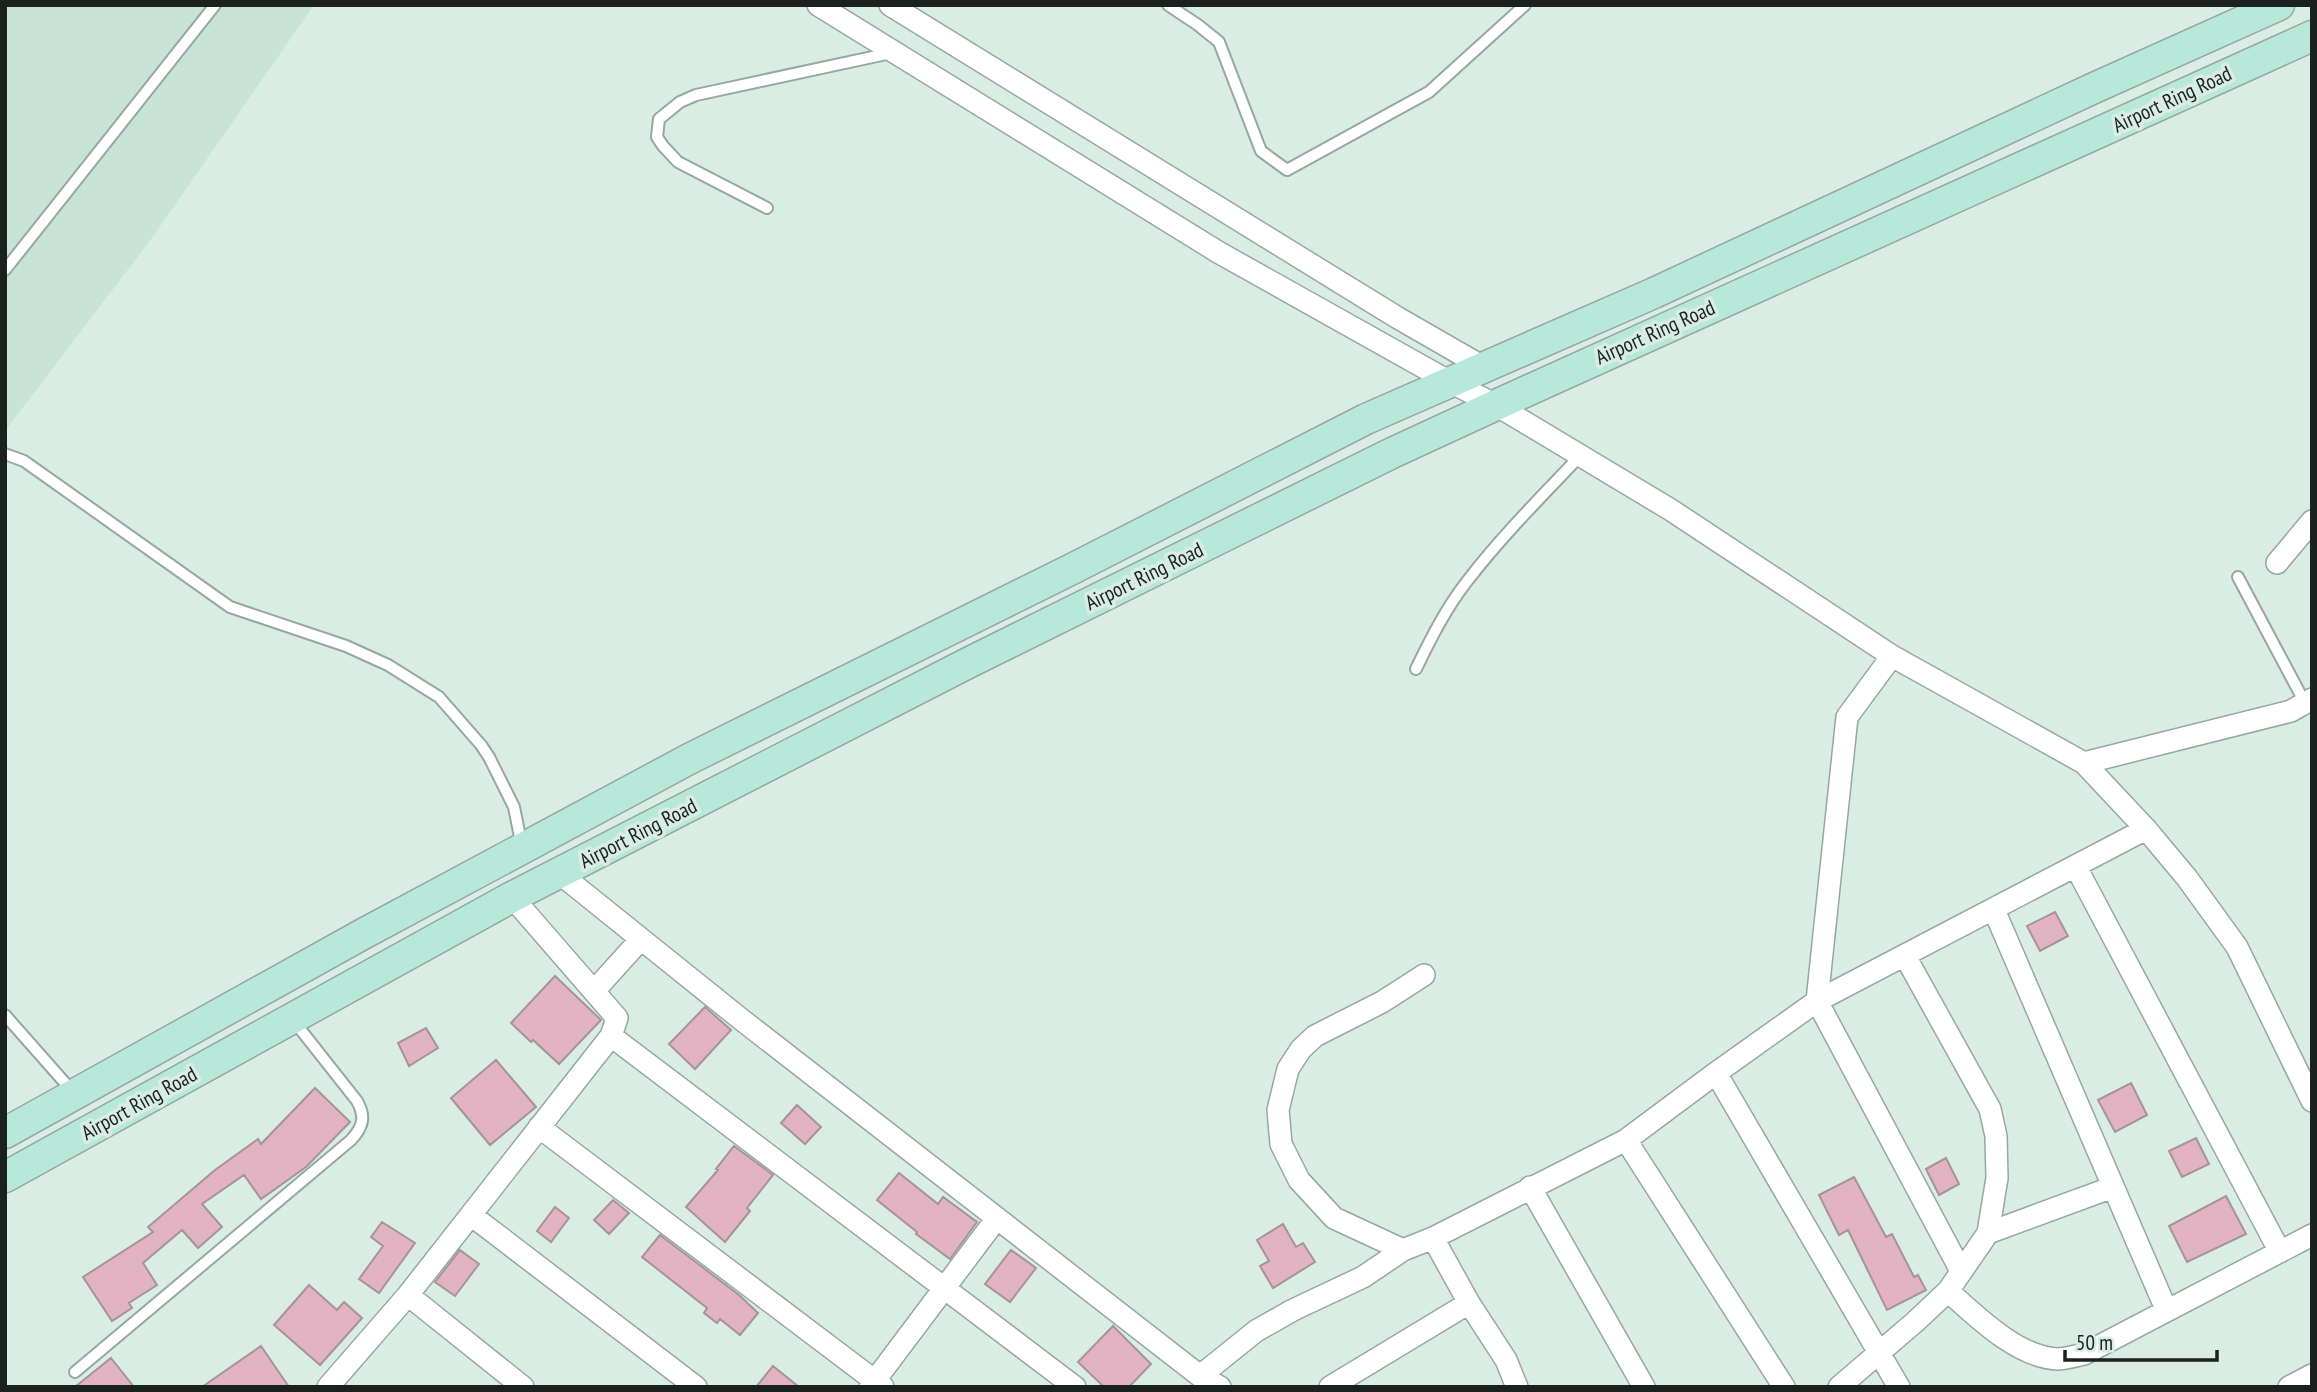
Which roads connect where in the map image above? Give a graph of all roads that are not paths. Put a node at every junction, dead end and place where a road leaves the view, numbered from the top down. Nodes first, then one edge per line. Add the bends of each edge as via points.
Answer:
1 (215, 5) edge
2 (818, 5) edge
3 (890, 5) edge
4 (1168, 5) edge
5 (1525, 5) edge
6 (2279, 5) edge
7 (2312, 36) edge
8 (893, 52) junction
9 (767, 208) dead end
10 (5, 270) edge
11 (1485, 368) junction
12 (1450, 382) junction
13 (1496, 405) junction
14 (5, 454) edge
15 (1580, 456) junction
16 (2312, 521) edge
17 (2277, 563) dead end
18 (2238, 577) dead end
19 (1892, 656) junction
20 (1416, 669) dead end
21 (2308, 701) edge
22 (2084, 763) junction
23 (2147, 829) junction
24 (523, 849) junction
25 (2076, 867) junction
26 (559, 873) junction
27 (512, 897) junction
28 (1994, 909) junction
29 (641, 939) junction
30 (1905, 956) junction
31 (1424, 975) dead end
32 (594, 991) junction
33 (1816, 1002) junction
34 (5, 1015) edge
35 (292, 1019) junction
36 (611, 1036) junction
37 (1716, 1073) junction
38 (76, 1094) junction
39 (2312, 1101) edge
40 (539, 1127) junction
41 (5, 1133) edge
42 (1626, 1140) junction
43 (5, 1177) edge
44 (1530, 1187) junction
45 (2113, 1187) junction
46 (471, 1215) junction
47 (997, 1218) junction
48 (1988, 1233) junction
49 (2312, 1235) edge
50 (1433, 1238) junction
51 (1403, 1250) junction
52 (2280, 1252) junction
53 (1961, 1270) junction
54 (946, 1288) junction
55 (1948, 1290) junction
56 (408, 1295) junction
57 (1469, 1303) junction
58 (2166, 1310) junction
59 (1878, 1353) junction
60 (75, 1372) dead end
61 (2312, 1375) edge
62 (1200, 1376) junction
63 (876, 1385) edge
64 (328, 1387) edge
65 (523, 1387) edge
66 (696, 1387) edge
67 (1075, 1387) edge
68 (1220, 1387) edge
69 (1330, 1387) edge
70 (1517, 1387) edge
71 (1644, 1387) edge
72 (1784, 1387) edge
73 (1839, 1387) edge
74 (1899, 1387) edge
75 (2289, 1387) edge

1 - 10 lane
2 - 8 street
3 - 11 street
4 - 5 lane via 1219,42 1261,151 1287,170 1429,92
6 - 11 main road, Airport Ring Road
7 - 13 main road, Airport Ring Road
8 - 9 lane via 696,95 659,119 657,137 678,162
8 - 12 street via 1218,252
11 - 12 main road, Airport Ring Road
12 - 13 street
12 - 24 main road, Airport Ring Road via 1366,419 691,758
13 - 15 street
13 - 26 main road, Airport Ring Road via 970,662
14 - 24 lane via 24,461 230,607 345,646 388,665 439,697 489,757 514,807
15 - 19 street via 1671,510
15 - 20 lane via 1466,582
16 - 17 street
18 - 21 lane
19 - 22 street
19 - 33 street via 1847,717
21 - 22 street via 2291,712
22 - 23 street
23 - 25 street
23 - 39 street via 2237,947
24 - 38 main road, Airport Ring Road
25 - 28 street
25 - 52 street
26 - 27 main road, Airport Ring Road
26 - 29 street
27 - 32 street
27 - 35 main road, Airport Ring Road
28 - 30 street
28 - 45 street
29 - 32 street
29 - 47 street
30 - 33 street
30 - 48 street via 1990,1109 1997,1178
31 - 51 street via 1301,1049 1288,1069 1278,1110 1281,1144 1299,1180 1334,1218
32 - 36 street via 617,1018
33 - 37 street
33 - 53 street
34 - 38 lane
35 - 43 main road, Airport Ring Road
35 - 60 lane via 357,1101 363,1112 359,1131
36 - 40 street
36 - 54 street
37 - 42 street
37 - 59 street
38 - 41 main road, Airport Ring Road
40 - 46 street
40 - 63 street
42 - 44 street
42 - 72 street
44 - 50 street
44 - 71 street
45 - 48 street
45 - 58 street
46 - 56 street
46 - 66 street
47 - 54 street
47 - 62 street
48 - 53 street
49 - 52 street
50 - 51 street
50 - 57 street
51 - 62 street via 1363,1277 1256,1331
52 - 58 street
53 - 55 street
54 - 63 street
54 - 67 street
55 - 58 street via 2012,1343 2040,1357 2060,1359 2084,1354
55 - 59 street
56 - 64 street
56 - 65 street
57 - 69 street
57 - 70 street via 1506,1360
59 - 73 street
59 - 74 street
61 - 75 street
62 - 68 street

